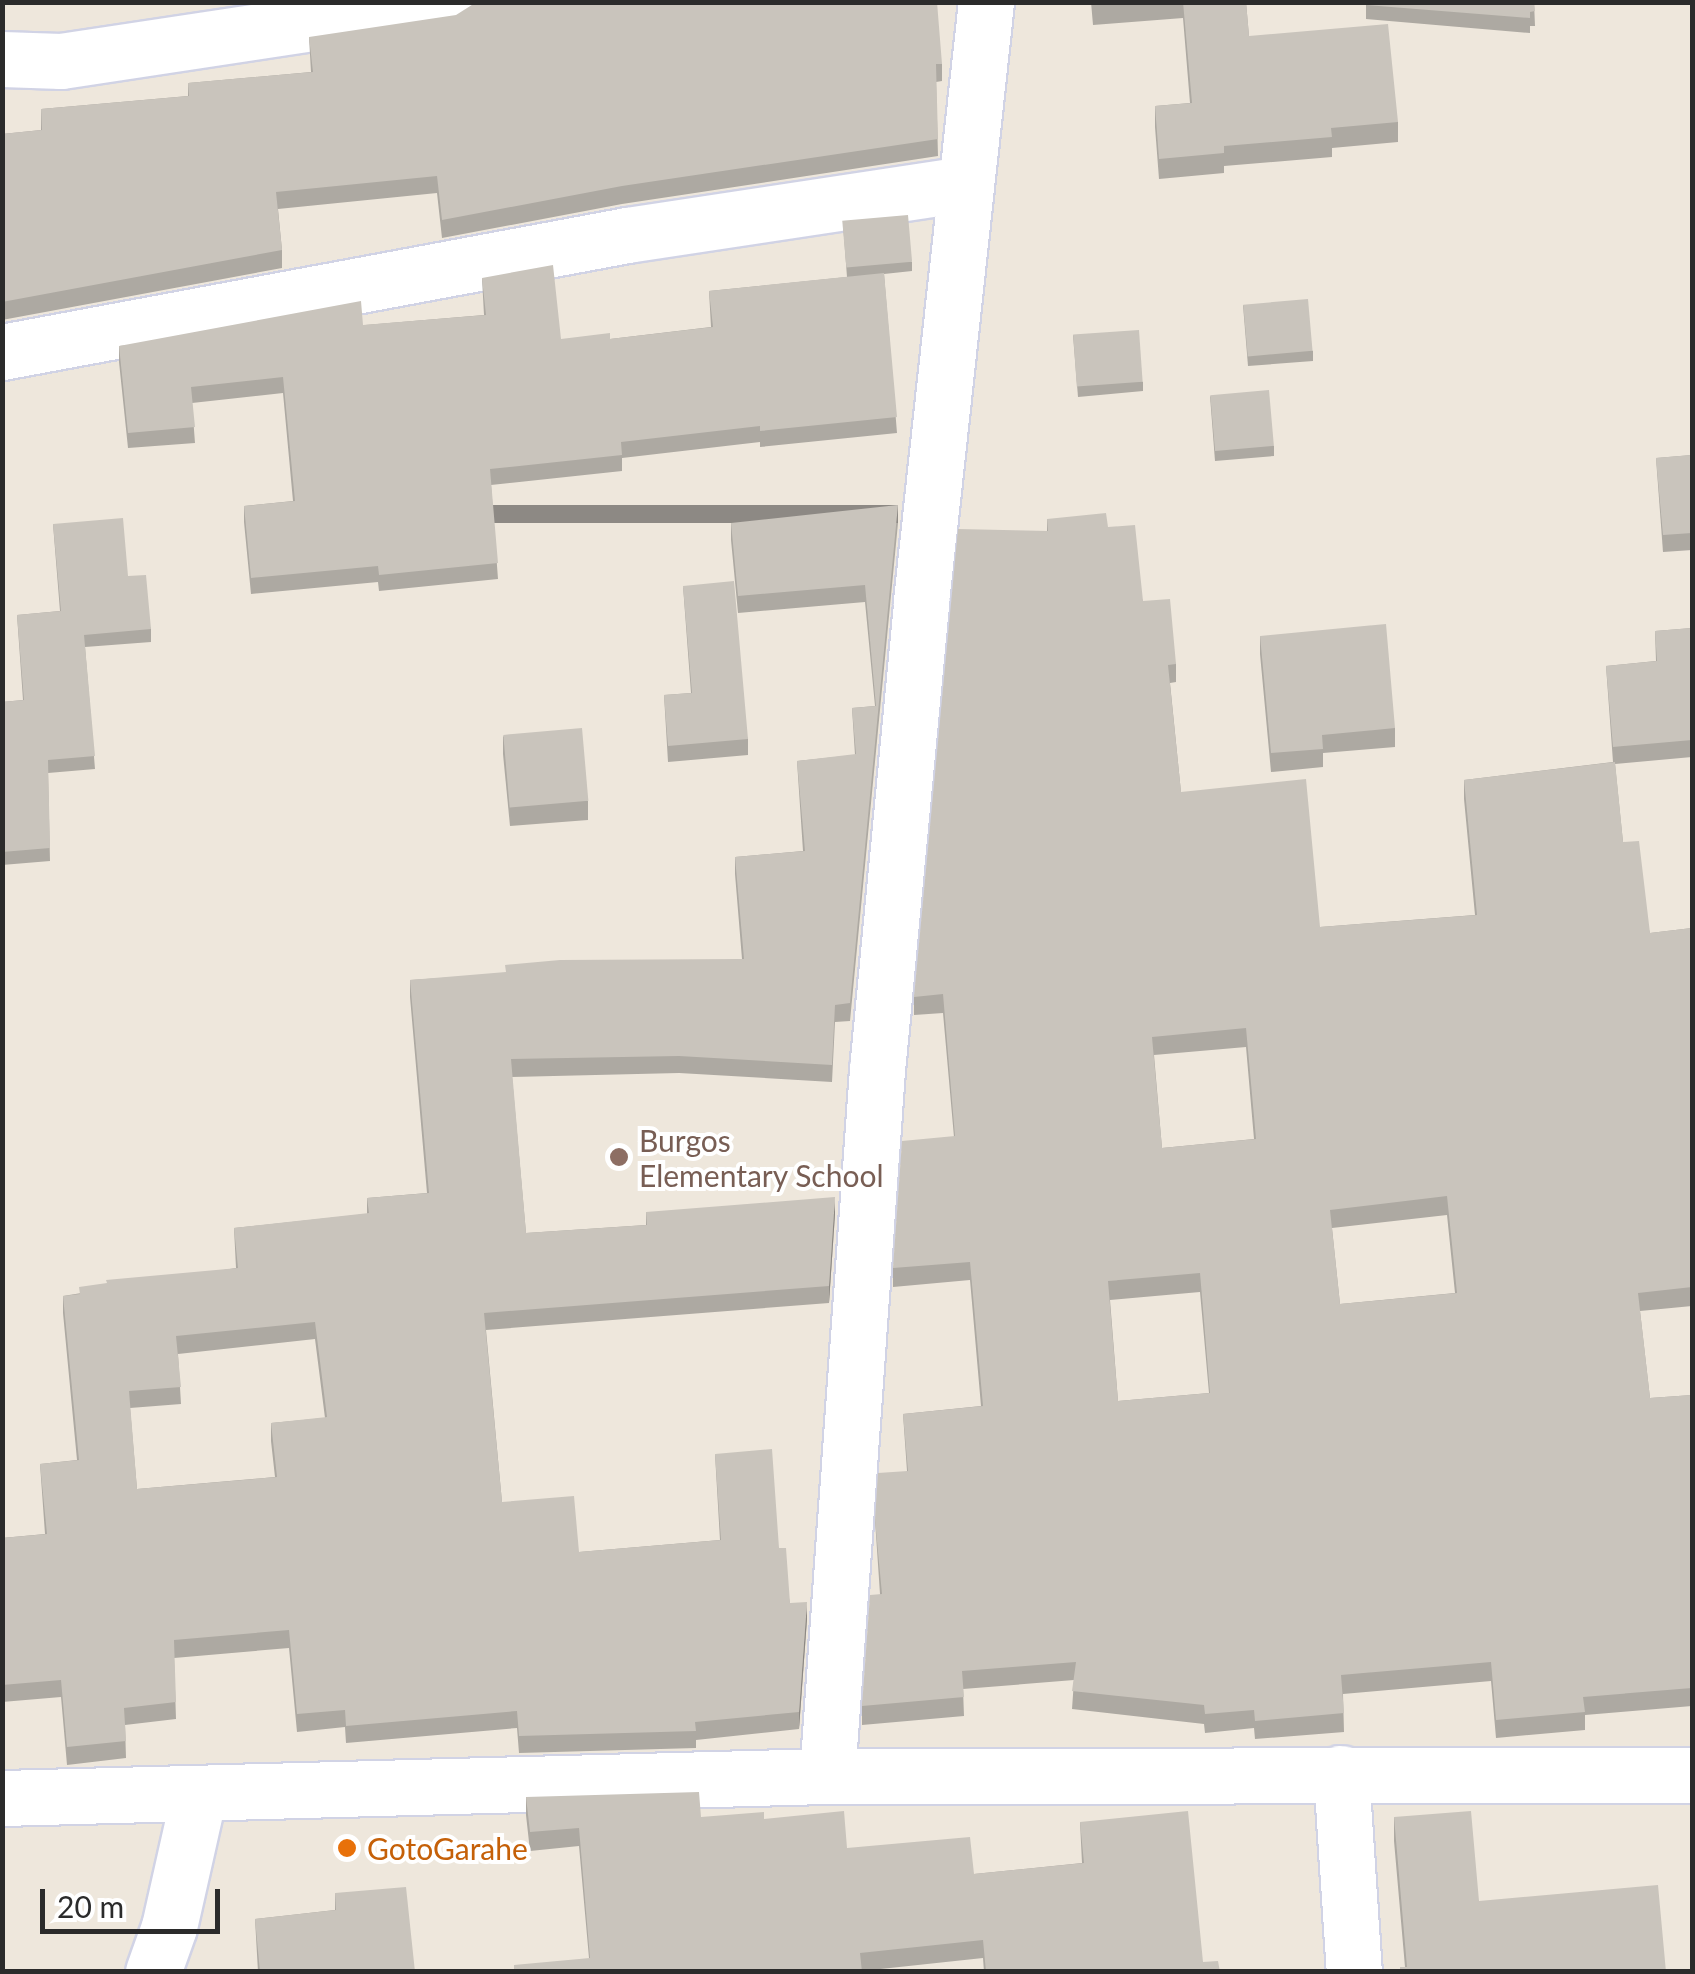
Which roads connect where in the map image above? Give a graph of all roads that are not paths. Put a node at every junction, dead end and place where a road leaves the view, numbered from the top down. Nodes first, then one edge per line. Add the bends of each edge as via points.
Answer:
1 (451, 2) edge
2 (986, 2) edge
3 (2, 59) edge
4 (965, 184) junction
5 (2, 352) edge
6 (1341, 1772) junction
7 (1692, 1775) edge
8 (827, 1776) junction
9 (199, 1794) junction
10 (2, 1798) edge
11 (153, 1972) edge
12 (1354, 1972) edge

1 - 3 street via 61,61
2 - 4 street
4 - 5 street via 627,236
4 - 8 street via 878,1070
6 - 7 street
6 - 8 street
6 - 12 street
8 - 9 street
9 - 10 street
9 - 11 street

